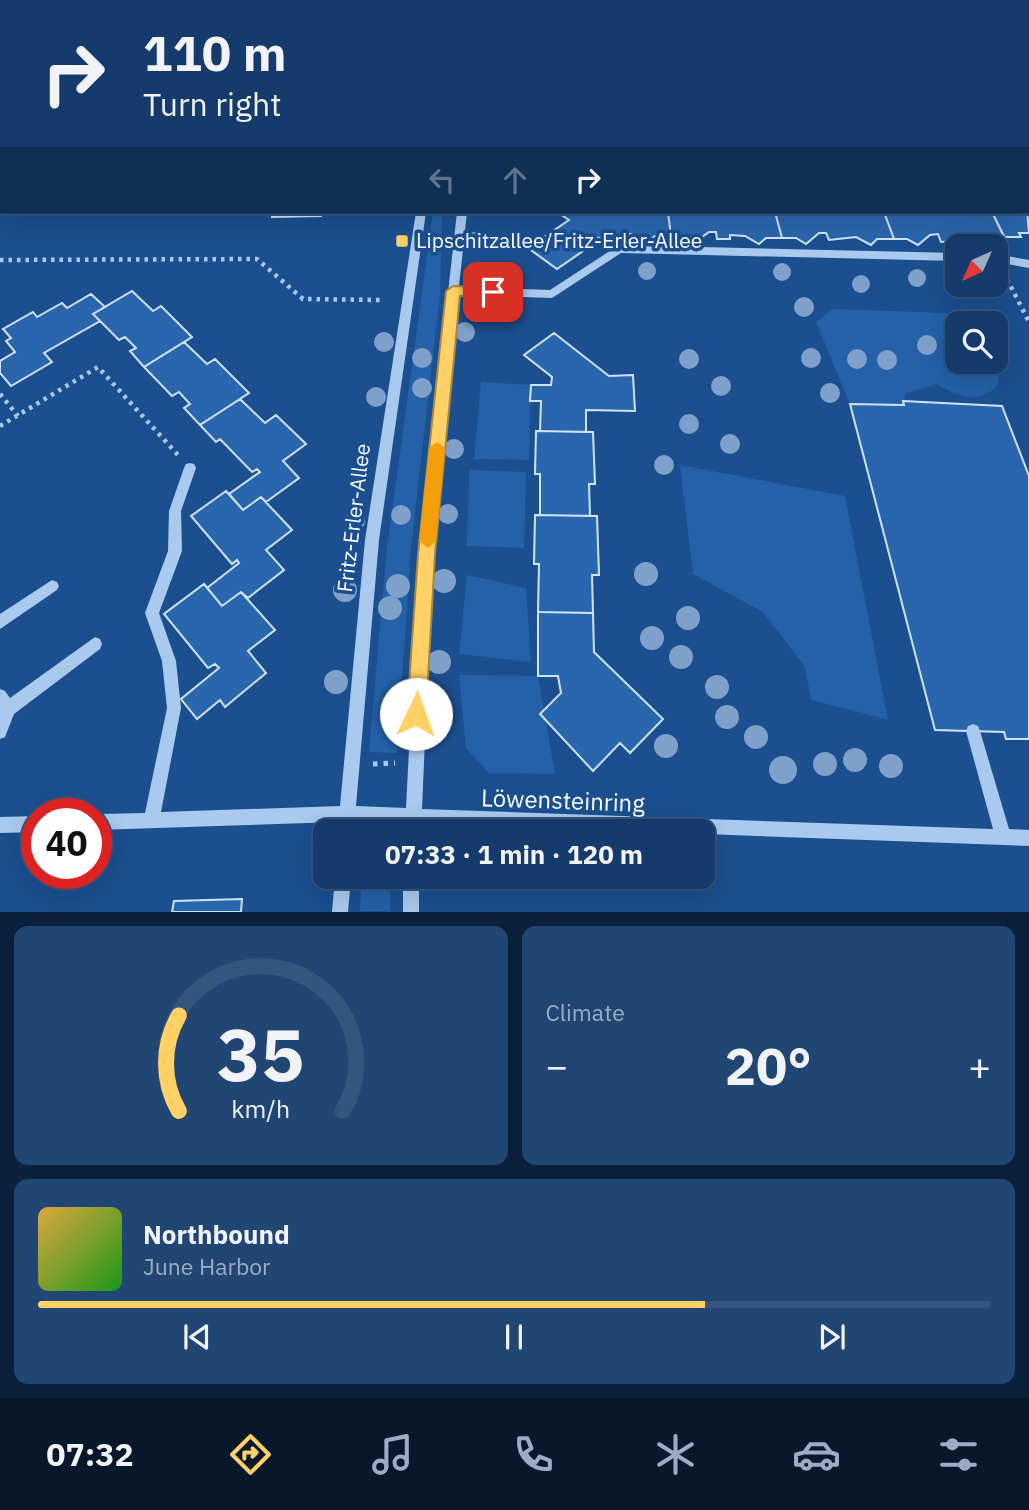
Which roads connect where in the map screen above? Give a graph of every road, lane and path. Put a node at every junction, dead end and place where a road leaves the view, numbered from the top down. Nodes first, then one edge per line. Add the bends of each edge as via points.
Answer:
1 (421, 214) edge
2 (462, 214) edge
3 (945, 257) edge
4 (0, 260) edge
5 (1008, 260) edge
6 (1029, 264) edge
7 (1008, 281) edge
8 (453, 291) junction
9 (380, 300) dead end
10 (1021, 306) junction
11 (1029, 306) edge
12 (1029, 322) edge
13 (0, 394) edge
14 (18, 415) junction
15 (0, 426) edge
16 (190, 468) joint
17 (52, 586) dead end
18 (0, 622) edge
19 (95, 645) dead end
20 (4, 703) edge
21 (973, 731) dead end
22 (0, 732) edge
23 (396, 763) dead end
24 (369, 764) dead end
25 (346, 819) edge
26 (413, 819) edge
27 (151, 820) junction
28 (112, 821) edge
29 (313, 822) edge
30 (21, 824) edge
31 (0, 825) edge
32 (715, 832) edge
33 (1003, 838) junction
34 (1029, 838) edge
35 (341, 889) edge
36 (411, 889) edge
37 (340, 912) edge
38 (411, 912) edge

1 - 25 street, Fritz-Erler-Allee via 372,540
2 - 8 street
3 - 8 street via 619,249 552,295
4 - 9 path via 257,259 303,299
5 - 6 street
7 - 10 path
8 - 26 street via 426,554
10 - 11 path
10 - 12 path
13 - 14 path
14 - 15 path
14 - 16 path via 98,367
16 - 27 street via 175,511 176,551 152,613 169,661 174,708
17 - 18 street
19 - 20 street
20 - 22 street
21 - 33 street
23 - 24 path
27 - 28 street, Löwensteinring
27 - 29 street, Löwensteinring
30 - 31 street
32 - 33 street, Löwensteinring
33 - 34 street, Löwensteinring
35 - 37 street
36 - 38 street

